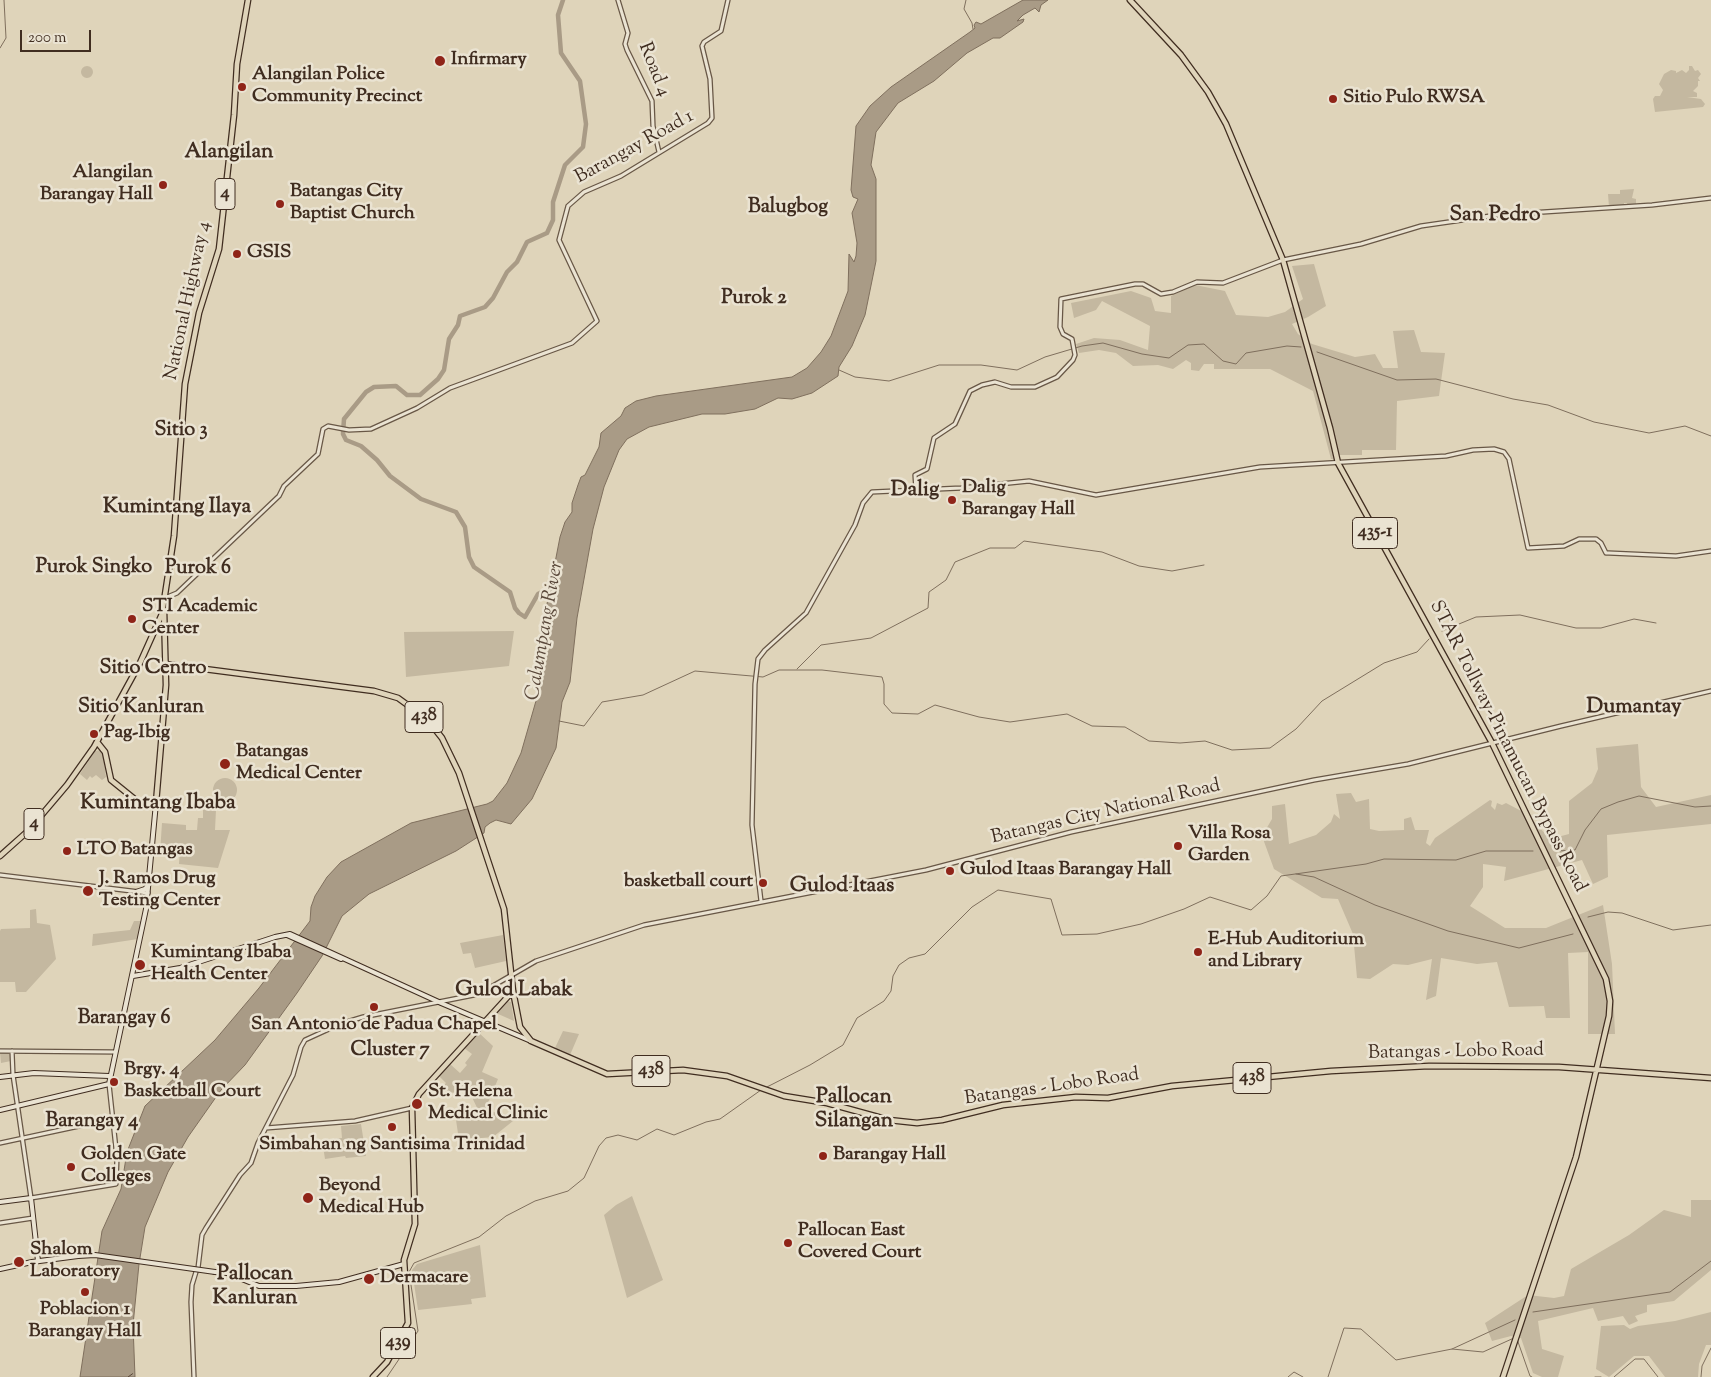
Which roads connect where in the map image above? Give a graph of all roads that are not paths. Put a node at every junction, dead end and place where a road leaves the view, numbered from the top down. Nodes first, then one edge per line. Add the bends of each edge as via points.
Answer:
1 (248, 0) edge
2 (618, 0) edge
3 (728, 0) edge
4 (1130, 0) edge
5 (659, 152) junction
6 (1711, 198) edge
7 (1283, 260) junction
8 (1338, 463) junction
9 (916, 490) junction
10 (1711, 551) edge
11 (165, 598) junction
12 (162, 621) junction
13 (166, 664) junction
14 (1711, 691) edge
15 (97, 742) junction
16 (1492, 743) junction
17 (156, 803) junction
18 (0, 856) edge
19 (0, 876) edge
20 (150, 882) junction
21 (136, 892) junction
22 (149, 893) junction
23 (761, 902) junction
24 (134, 970) junction
25 (146, 972) junction
26 (133, 976) junction
27 (512, 976) junction
28 (513, 991) junction
29 (441, 1003) junction
30 (484, 1022) junction
31 (530, 1041) junction
32 (0, 1051) edge
33 (12, 1051) junction
34 (114, 1052) junction
35 (1597, 1069) junction
36 (13, 1075) junction
37 (109, 1076) junction
38 (0, 1077) edge
39 (1711, 1078) edge
40 (108, 1084) junction
41 (18, 1106) junction
42 (412, 1108) junction
43 (0, 1110) edge
44 (112, 1119) junction
45 (266, 1128) junction
46 (23, 1137) junction
47 (0, 1142) edge
48 (31, 1198) junction
49 (0, 1202) edge
50 (33, 1218) junction
51 (0, 1223) edge
52 (38, 1261) junction
53 (404, 1264) junction
54 (0, 1269) edge
55 (194, 1377) edge
56 (373, 1377) edge
57 (1503, 1377) edge

1 - 11 main road, National Highway 4 / 4 via 237,64 219,251 199,312 185,386 174,536
2 - 5 street, Road 4 via 628,33 627,50 652,101
3 - 5 street, Barangay Road 1 via 721,31 702,46 710,79 712,118
4 - 7 main road, STAR Tollway-Pinamucan Bypass Road / 435-1 via 1182,55 1208,92 1226,124
5 - 11 street, Barangay Road 1 via 621,176 584,192 568,206 559,240 597,321 568,346 450,388 371,429 349,430 328,426 323,429 318,454 284,486 279,496 177,593
6 - 7 street via 1497,215 1412,228 1361,244
7 - 8 main road, STAR Tollway-Pinamucan Bypass Road / 435-1
7 - 9 street via 1223,284 1196,282 1168,293 1136,284 1061,299 1060,327 1063,334 1072,339 1073,360 1061,373 1035,387 1011,387 994,382 970,391 955,424 934,438 927,469 915,476
8 - 9 street via 1260,467 1096,495 1029,481
8 - 10 street via 1498,450 1506,453 1510,462 1528,548 1564,546 1579,539 1596,539 1606,553 1676,556
8 - 16 main road, STAR Tollway-Pinamucan Bypass Road / 435-1
9 - 23 street via 872,492 863,503 855,525 806,613 761,654 756,676 752,825
11 - 12 main road, National Highway 4 / 4
12 - 13 main road, National Highway 4
12 - 15 main road, 4
13 - 17 main road, National Highway 4
13 - 27 main road, 438 via 368,690 398,698 428,719 458,770 470,804 506,916
14 - 16 street, Batangas City National Road
15 - 17 main road via 105,752 111,780 138,801
15 - 18 main road, 4 via 44,812 21,839
16 - 23 street, Batangas City National Road via 1408,764 1314,780 1071,832 926,870
16 - 35 main road, STAR Tollway-Pinamucan Bypass Road / 435-1 via 1606,979 1610,1008
17 - 20 main road
19 - 21 street
20 - 21 main road via 145,889
20 - 22 main road
21 - 22 street
22 - 24 main road
23 - 27 street, Batangas City National Road via 631,928 536,961
24 - 25 main road
24 - 26 main road
25 - 26 main road
25 - 29 main road via 188,966 287,935
26 - 34 main road
27 - 28 main road, 438
27 - 29 street, Batangas City National Road via 479,994
28 - 30 main road
28 - 31 main road, 438 via 518,1023
29 - 30 main road
29 - 45 street, Batangas City National Road via 363,1017 306,1040 293,1075
30 - 31 main road
30 - 42 main road via 419,1094
31 - 35 main road, Batangas - Lobo Road / 438 via 607,1074 691,1071 733,1077 784,1096 827,1103 889,1120 921,1123 1001,1106 1074,1097 1108,1098 1172,1086 1318,1072 1429,1066
32 - 33 street
33 - 34 street
33 - 36 street
34 - 37 main road
35 - 39 main road, Batangas - Lobo Road / 438
35 - 57 main road, STAR Tollway-Pinamucan Bypass Road via 1572,1174
36 - 37 main road
36 - 38 main road
36 - 41 street
37 - 40 main road
40 - 41 main road
40 - 44 street
41 - 43 main road
41 - 46 street
42 - 45 street via 355,1121
42 - 53 main road, 439 via 415,1224
44 - 46 street
44 - 48 street via 117,1158 116,1184
45 - 55 street via 251,1163 202,1235 191,1302
46 - 47 street
46 - 48 street
48 - 49 main road
48 - 50 main road
50 - 51 street
50 - 52 main road
52 - 53 main road, bridge via 95,1255 227,1272 259,1286 339,1282
52 - 54 main road
53 - 56 main road, 439 via 408,1323 387,1362

